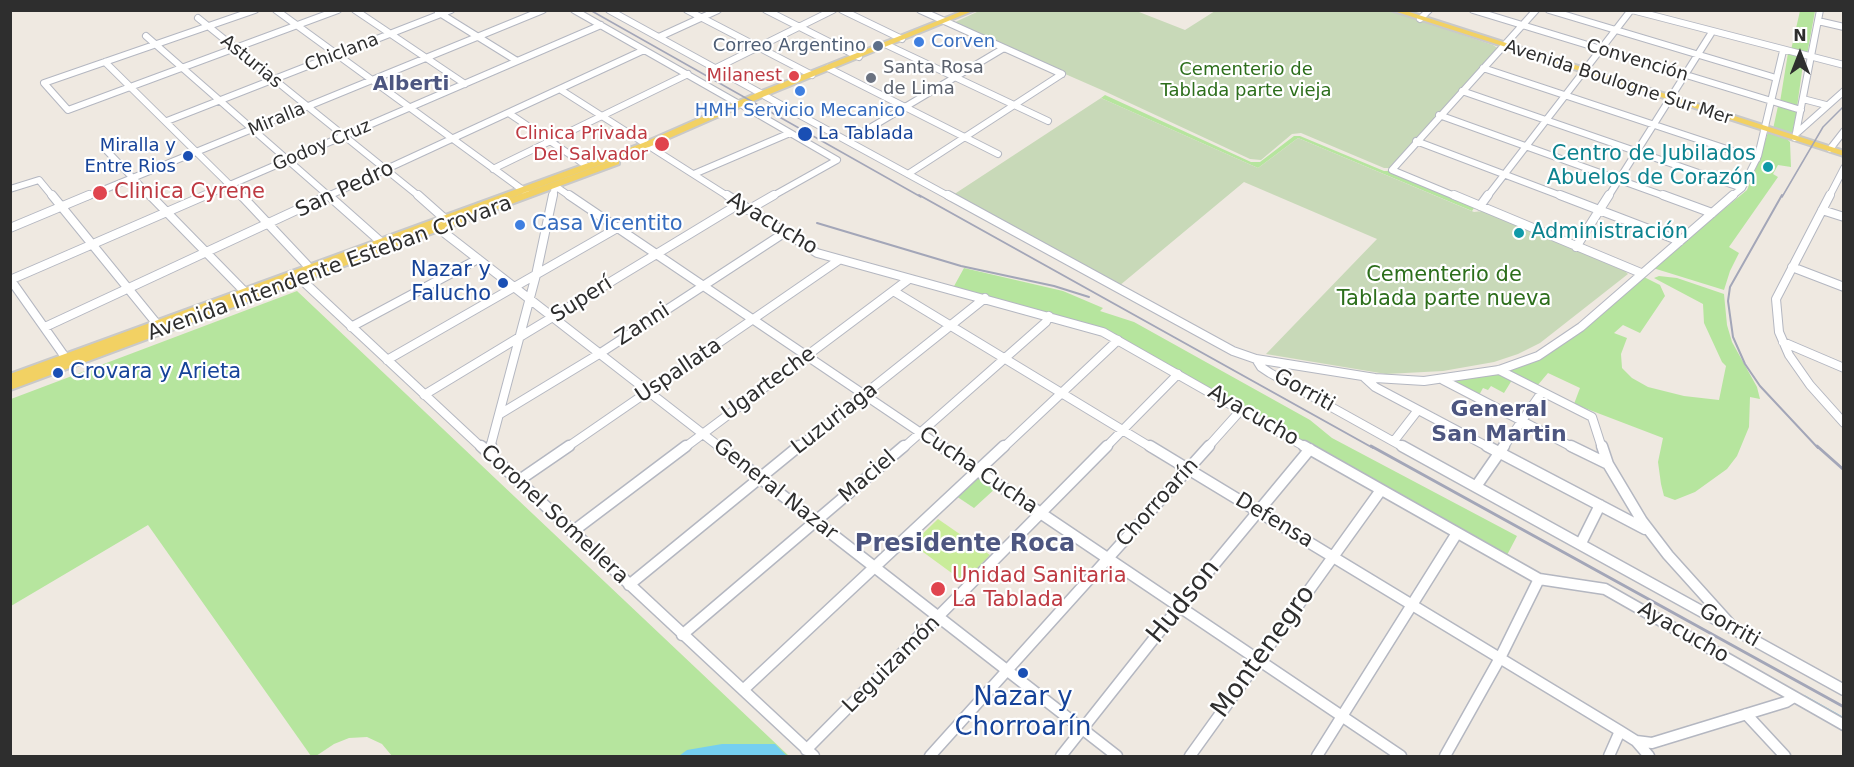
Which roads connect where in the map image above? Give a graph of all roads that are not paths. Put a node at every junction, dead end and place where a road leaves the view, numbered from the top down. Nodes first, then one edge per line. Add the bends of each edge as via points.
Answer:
1 (255, 10) edge
2 (276, 10) edge
3 (338, 10) edge
4 (355, 10) edge
5 (451, 10) edge
6 (543, 10) edge
7 (574, 10) edge
8 (609, 10) edge
9 (687, 10) edge
10 (718, 10) edge
11 (766, 10) edge
12 (833, 10) edge
13 (842, 10) edge
14 (920, 10) edge
15 (972, 10) edge
16 (1394, 10) edge
17 (1429, 10) edge
18 (1473, 10) edge
19 (1536, 10) edge
20 (1549, 10) edge
21 (1631, 10) edge
22 (1820, 10) edge
23 (438, 12) edge
24 (198, 18) dead end
25 (702, 18) junction
26 (1420, 19) junction
27 (1818, 21) junction
28 (945, 22) junction
29 (601, 25) junction
30 (296, 26) junction
31 (1523, 26) junction
32 (208, 27) junction
33 (800, 27) junction
34 (1844, 27) edge
35 (1616, 31) junction
36 (1712, 32) junction
37 (390, 34) junction
38 (146, 36) dead end
39 (478, 37) junction
40 (659, 37) junction
41 (902, 39) junction
42 (156, 45) junction
43 (887, 45) junction
44 (1503, 46) junction
45 (759, 47) junction
46 (1004, 48) junction
47 (234, 49) junction
48 (644, 50) junction
49 (1600, 50) junction
50 (1783, 51) junction
51 (336, 55) junction
52 (1699, 56) junction
53 (859, 57) junction
54 (1810, 57) junction
55 (428, 58) junction
56 (517, 61) junction
57 (105, 62) junction
58 (1844, 65) edge
59 (182, 68) junction
60 (716, 68) junction
61 (828, 68) junction
62 (1483, 68) junction
63 (1583, 72) junction
64 (688, 74) junction
65 (812, 75) junction
66 (1686, 76) junction
67 (955, 77) junction
68 (1776, 78) junction
69 (273, 80) junction
70 (370, 81) junction
71 (465, 84) junction
72 (131, 87) junction
73 (561, 90) junction
74 (1462, 91) junction
75 (1844, 91) edge
76 (765, 94) junction
77 (1565, 95) junction
78 (1803, 99) junction
79 (220, 100) junction
80 (1671, 100) junction
81 (1771, 102) junction
82 (739, 105) junction
83 (1826, 105) junction
84 (1015, 106) junction
85 (308, 107) junction
86 (904, 107) junction
87 (409, 108) junction
88 (1801, 110) junction
89 (510, 114) junction
90 (1439, 115) junction
91 (601, 116) junction
92 (1545, 120) junction
93 (167, 121) junction
94 (1048, 121) dead end
95 (1655, 125) junction
96 (254, 129) junction
97 (1765, 129) junction
98 (1844, 131) edge
99 (790, 133) junction
100 (344, 136) junction
101 (1796, 136) junction
102 (964, 138) junction
103 (453, 140) junction
104 (549, 141) junction
105 (848, 141) junction
106 (1416, 141) junction
107 (646, 145) junction
108 (1526, 146) junction
109 (1830, 150) junction
110 (107, 151) dead end
111 (1638, 152) junction
112 (197, 153) junction
113 (998, 154) dead end
114 (1844, 154) edge
115 (1757, 159) junction
116 (289, 160) junction
117 (587, 166) junction
118 (494, 169) junction
119 (387, 170) junction
120 (694, 174) junction
121 (908, 174) junction
122 (1842, 174) edge
123 (1505, 175) junction
124 (134, 178) junction
125 (1620, 180) junction
126 (231, 185) junction
127 (555, 186) junction
128 (1742, 188) junction
129 (10, 189) edge
130 (526, 193) junction
131 (330, 196) junction
132 (739, 204) junction
133 (1480, 206) junction
134 (60, 208) junction
135 (748, 210) junction
136 (1822, 210) junction
137 (1601, 211) junction
138 (166, 213) junction
139 (1712, 213) junction
140 (1844, 217) edge
141 (270, 224) junction
142 (443, 224) junction
143 (619, 227) junction
144 (10, 228) edge
145 (784, 233) junction
146 (1680, 241) junction
147 (381, 242) junction
148 (92, 245) junction
149 (1576, 247) junction
150 (205, 254) junction
151 (657, 254) junction
152 (477, 259) junction
153 (839, 260) junction
154 (1791, 267) junction
155 (305, 273) junction
156 (1641, 273) junction
157 (536, 275) junction
158 (909, 279) junction
159 (11, 280) edge
160 (703, 286) junction
161 (1844, 287) edge
162 (514, 288) junction
163 (129, 289) junction
164 (245, 292) junction
165 (895, 292) junction
166 (985, 298) junction
167 (528, 299) junction
168 (1049, 316) junction
169 (552, 318) junction
170 (754, 319) junction
171 (157, 324) junction
172 (952, 325) junction
173 (45, 327) junction
174 (351, 327) junction
175 (518, 339) junction
176 (1118, 340) junction
177 (1783, 342) junction
178 (599, 354) junction
179 (808, 356) junction
180 (1005, 358) junction
181 (1256, 359) junction
182 (68, 360) junction
183 (387, 360) junction
184 (1844, 368) edge
185 (1500, 370) junction
186 (1178, 374) junction
187 (1364, 377) junction
188 (10, 378) edge
189 (1443, 380) junction
190 (10, 386) edge
191 (648, 392) junction
192 (1542, 392) junction
193 (1062, 393) junction
194 (424, 395) junction
195 (866, 395) junction
196 (1241, 410) junction
197 (1418, 410) junction
198 (500, 414) junction
199 (1522, 422) junction
200 (1844, 423) edge
201 (1123, 429) junction
202 (921, 432) junction
203 (702, 434) junction
204 (1394, 441) junction
205 (1310, 449) junction
206 (488, 453) junction
207 (1500, 453) junction
208 (1608, 464) junction
209 (1187, 469) junction
210 (978, 470) junction
211 (758, 479) junction
212 (518, 481) junction
213 (1477, 485) junction
214 (1381, 490) junction
215 (1600, 505) junction
216 (1258, 511) junction
217 (1042, 513) junction
218 (816, 522) junction
219 (1649, 530) junction
220 (572, 532) junction
221 (1457, 533) junction
222 (1581, 543) junction
223 (1333, 556) junction
224 (1108, 559) junction
225 (876, 567) junction
226 (1539, 579) junction
227 (629, 585) junction
228 (1412, 604) junction
229 (1179, 607) junction
230 (939, 618) junction
231 (1735, 629) junction
232 (682, 635) junction
233 (1500, 658) junction
234 (1258, 659) junction
235 (1008, 672) junction
236 (743, 690) junction
237 (1844, 690) edge
238 (1794, 697) junction
239 (1746, 714) junction
240 (1342, 717) junction
241 (1844, 725) edge
242 (1083, 730) junction
243 (1620, 730) junction
244 (1636, 741) junction
245 (810, 753) edge
246 (930, 756) edge
247 (1061, 756) edge
248 (1117, 756) edge
249 (1190, 756) edge
250 (1317, 756) edge
251 (1401, 756) edge
252 (1445, 756) edge
253 (1609, 756) edge
254 (1649, 756) edge
255 (1785, 756) edge

1 - 32 street
2 - 30 street
3 - 30 street
4 - 37 street
5 - 23 street, Chiclana
6 - 39 street, Miralla
7 - 29 street
8 - 40 street, Gorriti
9 - 25 street
10 - 25 street
11 - 33 street
12 - 33 street
13 - 41 street
14 - 28 street
15 - 28 main road
16 - 26 main road, Avenida Boulogne Sur Mer
17 - 26 street
18 - 31 street, Convención
19 - 31 street
20 - 35 street
21 - 35 street
21 - 36 street
22 - 27 street
23 - 37 street, Chiclana
23 - 39 street
24 - 32 street, Asturias
25 - 40 street
25 - 45 street
26 - 44 main road, Avenida Boulogne Sur Mer
27 - 34 street
27 - 54 street
28 - 41 main road
28 - 46 street
29 - 48 street
29 - 56 street, Godoy Cruz
30 - 47 street
30 - 51 street
31 - 44 street
31 - 49 street, Convención
32 - 42 street
32 - 47 street, Asturias
33 - 45 street
33 - 53 street
35 - 49 street
35 - 52 street
36 - 50 street
36 - 52 street
37 - 51 street, Chiclana
37 - 55 street
38 - 42 street
39 - 55 street, Miralla
39 - 56 street
40 - 60 street, Gorriti
41 - 43 main road
42 - 57 street
42 - 59 street
43 - 53 main road
43 - 67 street
44 - 62 street
44 - 63 main road, Avenida Boulogne Sur Mer
45 - 60 street
45 - 65 street
46 - 67 street
46 - 84 street via 1062,74
47 - 59 street
47 - 69 street, Asturias
48 - 64 street
48 - 73 street, San Pedro
49 - 63 street
49 - 66 street, Convención
50 - 54 street
50 - 68 street
51 - 69 street, Chiclana
51 - 70 street
52 - 66 street
52 - 68 street
53 - 61 main road
54 - 58 street
54 - 78 street
55 - 70 street, Miralla
55 - 71 street
56 - 71 street, Godoy Cruz
57 - 72 street, Coronel Somellera
57 - 72 street via 44,83 68,110
59 - 72 street
59 - 79 street
60 - 76 street, Gorriti
61 - 65 main road
61 - 86 street
62 - 74 street
62 - 77 street
63 - 77 street
63 - 80 main road, Avenida Boulogne Sur Mer
64 - 82 street
64 - 91 street
65 - 76 main road
66 - 80 street
66 - 81 street, Convención
67 - 84 street
67 - 86 street
68 - 81 street
69 - 79 street, Chiclana
69 - 85 street, Asturias
70 - 85 street, Miralla
70 - 87 street
71 - 87 street, Godoy Cruz
72 - 93 street, Coronel Somellera
73 - 89 street, San Pedro
73 - 91 street, Ayacucho
74 - 90 street
74 - 92 street
75 - 83 street
76 - 82 main road, Avenida Intendente Esteban Crovara
76 - 105 street, Gorriti
77 - 92 street
77 - 95 street
78 - 83 street
78 - 88 street
79 - 93 street, Chiclana
79 - 96 street
80 - 95 street
80 - 97 main road, Avenida Boulogne Sur Mer
81 - 88 street, Convención
81 - 97 street
82 - 99 street
82 - 107 main road, Avenida Intendente Esteban Crovara
83 - 101 street
84 - 94 street
84 - 102 street
85 - 96 street, Miralla
85 - 100 street, Asturias
86 - 102 street
86 - 105 street
87 - 100 street, Godoy Cruz
87 - 103 street
88 - 101 street
89 - 103 street, San Pedro
89 - 104 street
90 - 106 street
90 - 108 street
91 - 104 street
91 - 107 street, Ayacucho
92 - 108 street
92 - 111 street
93 - 112 street, Coronel Somellera
95 - 111 street
95 - 115 street
96 - 112 street, Miralla
96 - 116 street
97 - 101 main road, Avenida Boulogne Sur Mer
97 - 115 street
98 - 109 street
99 - 120 street
99 - 135 street via 836,158 835,162
100 - 116 street, Godoy Cruz
100 - 119 street, Asturias
101 - 109 main road, Avenida Boulogne Sur Mer
102 - 113 street
102 - 121 street
103 - 118 street
103 - 119 street, San Pedro
104 - 117 street
104 - 118 street
105 - 121 street, Gorriti
106 - 123 street
106 - 133 street via 1392,170
107 - 117 main road, Avenida Intendente Esteban Crovara
107 - 120 street, Ayacucho
107 - 127 main road, Avenida Intendente Esteban Crovara via 641,152
108 - 123 street
108 - 125 street
109 - 114 main road, Avenida Boulogne Sur Mer
110 - 124 street
111 - 125 street
111 - 128 street
112 - 124 street, Miralla
112 - 126 street, Coronel Somellera
115 - 128 street
116 - 126 street, Godoy Cruz
116 - 131 street
117 - 130 main road, Avenida Intendente Esteban Crovara
118 - 130 street
119 - 131 street, San Pedro
119 - 142 street, Asturias
120 - 132 street, Ayacucho
121 - 181 street, Gorriti via 1233,351
122 - 136 street
123 - 133 street
123 - 137 street
124 - 134 street, Miralla
124 - 138 street
125 - 137 street
125 - 139 street
126 - 138 street, Godoy Cruz
126 - 141 street, Coronel Somellera
127 - 130 main road, Avenida Intendente Esteban Crovara
127 - 143 street, Cucha Cucha
127 - 157 street
128 - 139 street
129 - 134 street via 39,180
130 - 142 main road, Avenida Intendente Esteban Crovara
131 - 141 street, San Pedro
131 - 147 street
132 - 135 street, Ayacucho
132 - 151 street, Superí
133 - 149 street
134 - 144 street, Miralla
134 - 148 street
135 - 145 street, Ayacucho
136 - 140 street
136 - 154 street
137 - 146 street
137 - 149 street
138 - 148 street, Godoy Cruz
138 - 150 street
139 - 146 street
141 - 150 street, San Pedro
141 - 155 street, Coronel Somellera via 307,265
142 - 147 main road, Avenida Intendente Esteban Crovara
142 - 152 street, General Nazar
142 - 155 main road, Avenida Intendente Esteban Crovara
143 - 151 street, Cucha Cucha
143 - 157 street
145 - 153 street, Ayacucho via 817,253
145 - 160 street, Zanni
146 - 156 street
147 - 155 main road, Avenida Intendente Esteban Crovara
148 - 159 street, Godoy Cruz
148 - 163 street
149 - 156 street
150 - 163 street, San Pedro
150 - 164 street
151 - 160 street, Cucha Cucha
151 - 169 street, Superí
152 - 162 street, General Nazar
152 - 174 street
153 - 158 street, Ayacucho
153 - 170 street, Uspallata
154 - 161 street
154 - 177 street via 1776,299
155 - 164 main road, Avenida Intendente Esteban Crovara
155 - 174 street, Coronel Somellera via 305,283
155 - 182 main road, Avenida Intendente Esteban Crovara
156 - 185 street via 1556,346
157 - 162 street
157 - 167 street
158 - 165 street, Ugarteche
158 - 166 street, Ayacucho
159 - 173 street
160 - 170 street, Cucha Cucha
160 - 178 street, Zanni
162 - 167 street, General Nazar
162 - 183 street
163 - 171 street
163 - 173 street, San Pedro
164 - 171 main road, Avenida Intendente Esteban Crovara
165 - 172 street, Defensa
165 - 179 street, Ugarteche
166 - 168 street, Ayacucho
166 - 172 street, Luzuriaga
167 - 169 street, General Nazar
167 - 175 street
168 - 176 street, Ayacucho via 1094,328
168 - 180 street, Maciel
169 - 175 street, Superí
169 - 178 street, General Nazar
170 - 179 street, Cucha Cucha
170 - 191 street, Uspallata
171 - 182 main road, Avenida Intendente Esteban Crovara
172 - 180 street, Defensa
172 - 195 street, Luzuriaga
173 - 182 street
174 - 183 street, Coronel Somellera
175 - 194 street, Superí
175 - 198 street
176 - 186 street, Ayacucho
176 - 193 street
177 - 184 street
177 - 200 street via 1810,385
178 - 191 street, General Nazar
178 - 198 street, Zanni
179 - 195 street, Cucha Cucha
179 - 203 street, Ugarteche
180 - 193 street, Defensa
180 - 202 street, Maciel
181 - 187 street
181 - 204 street, Gorriti via 1270,373
182 - 188 main road, Avenida Intendente Esteban Crovara
182 - 190 main road, Avenida Intendente Esteban Crovara
183 - 194 street, Coronel Somellera
185 - 189 street
185 - 192 street
186 - 196 street, Ayacucho
186 - 201 street, Leguizamón
187 - 189 street
187 - 197 street
189 - 199 street
191 - 203 street, General Nazar
191 - 212 street, Uspallata
192 - 199 street
192 - 208 street via 1589,414
193 - 201 street, Defensa
193 - 210 street
194 - 206 street, Coronel Somellera
195 - 202 street, Cucha Cucha
195 - 211 street, Luzuriaga
196 - 205 street, Ayacucho
196 - 209 street, Chorroarín
197 - 204 street
197 - 207 street
198 - 206 street
199 - 207 street
199 - 208 street
201 - 209 street, Defensa
201 - 217 street, Leguizamón
202 - 210 street, Cucha Cucha
202 - 218 street, Maciel
203 - 211 street, General Nazar
203 - 220 street, Ugarteche
204 - 213 street, Gorriti
205 - 214 street, Ayacucho
205 - 216 street, Hudson
206 - 212 street, Coronel Somellera
207 - 213 street
207 - 215 street
208 - 219 street
209 - 216 street, Defensa
209 - 224 street, Chorroarín
210 - 217 street, Cucha Cucha
210 - 225 street
211 - 218 street, General Nazar
211 - 227 street, Luzuriaga
212 - 220 street, Coronel Somellera
213 - 222 street, Gorriti
214 - 221 street, Ayacucho
214 - 223 street, Montenegro
215 - 219 street
215 - 222 street
216 - 223 street, Defensa
216 - 229 street, Hudson
217 - 224 street, Cucha Cucha
217 - 230 street, Leguizamón
218 - 225 street, General Nazar
218 - 232 street, Maciel
219 - 231 street
220 - 227 street, Coronel Somellera
221 - 226 street, Ayacucho
221 - 228 street
222 - 231 street, Gorriti
223 - 228 street, Defensa
223 - 234 street, Montenegro
224 - 229 street, Cucha Cucha
224 - 235 street, Chorroarín
225 - 230 street, General Nazar
225 - 236 street
226 - 233 street
226 - 238 street, Ayacucho via 1605,589
227 - 232 street, Coronel Somellera
228 - 233 street, Defensa
228 - 240 street
229 - 234 street, Cucha Cucha
229 - 242 street, Hudson
230 - 235 street, General Nazar
230 - 245 street, Leguizamón
231 - 237 street, Gorriti
232 - 236 street, Coronel Somellera
233 - 243 street, Defensa
233 - 252 street
234 - 240 street, Cucha Cucha
234 - 249 street, Montenegro
235 - 242 street, General Nazar
235 - 246 street, Chorroarín
236 - 245 street, Coronel Somellera
238 - 239 street
238 - 241 street, Ayacucho
239 - 244 street via 1652,743
239 - 255 street
240 - 250 street
240 - 251 street, Cucha Cucha
242 - 247 street, Hudson
242 - 248 street, General Nazar
243 - 244 street, Defensa
243 - 253 street
244 - 254 street, Defensa

